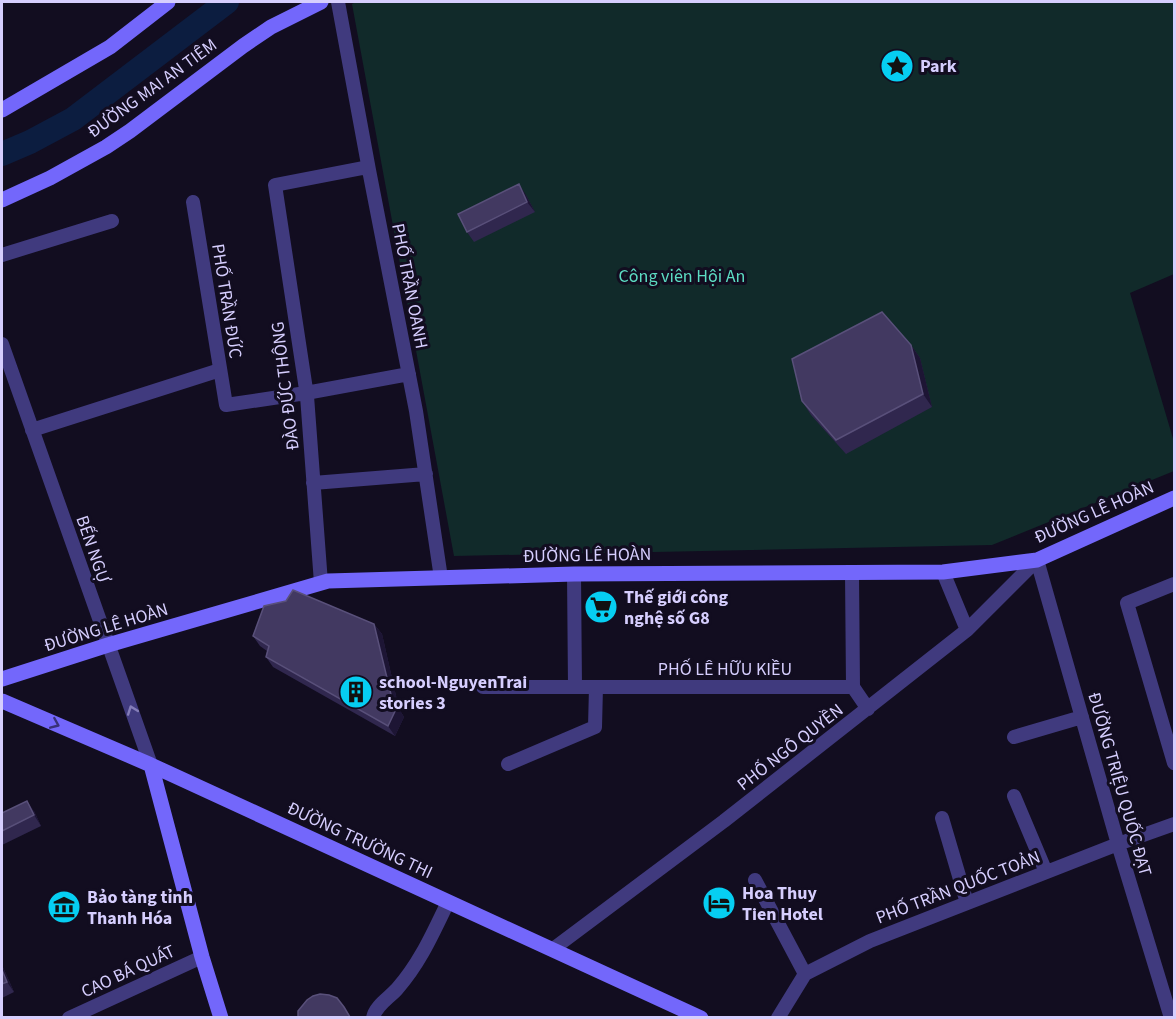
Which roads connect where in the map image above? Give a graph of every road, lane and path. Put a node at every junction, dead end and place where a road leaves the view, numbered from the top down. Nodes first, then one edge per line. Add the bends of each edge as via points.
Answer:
1 (168, 2) edge
2 (321, 2) edge
3 (338, 2) edge
4 (2, 110) edge
5 (368, 167) junction
6 (2, 200) edge
7 (193, 202) dead end
8 (112, 221) dead end
9 (2, 255) edge
10 (2, 344) edge
11 (220, 370) junction
12 (409, 374) junction
13 (306, 393) junction
14 (32, 430) junction
15 (426, 474) junction
16 (313, 483) junction
17 (1174, 498) edge
18 (1037, 560) junction
19 (943, 572) junction
20 (852, 573) junction
21 (574, 574) junction
22 (441, 578) junction
23 (321, 583) junction
24 (1174, 584) edge
25 (967, 630) junction
26 (108, 645) junction
27 (2, 680) edge
28 (483, 687) dead end
29 (575, 687) junction
30 (596, 687) junction
31 (853, 687) junction
32 (2, 701) edge
33 (868, 709) junction
34 (1082, 717) junction
35 (1014, 736) dead end
36 (508, 764) dead end
37 (1174, 764) edge
38 (152, 765) junction
39 (1014, 796) dead end
40 (942, 818) dead end
41 (1174, 824) edge
42 (1118, 844) junction
43 (1046, 872) junction
44 (755, 880) dead end
45 (448, 902) junction
46 (967, 903) junction
47 (554, 949) junction
48 (202, 957) junction
49 (806, 974) junction
50 (69, 1017) edge
51 (221, 1017) edge
52 (373, 1017) edge
53 (701, 1017) edge
54 (778, 1017) edge
55 (1171, 1017) edge

1 - 4 street via 110,47
2 - 6 street, ĐƯỜNG MAI AN TIÊM via 271,27 106,147
3 - 5 street, PHỐ TRẦN OANH
5 - 12 street, PHỐ TRẦN OANH
5 - 13 street, ĐÀO ĐỨC THÔNG via 275,185
7 - 11 street, PHỐ TRẦN ĐỨC
8 - 9 street
10 - 14 street, BẾN NGỰ
11 - 13 street, PHỐ TRẦN ĐỨC via 226,405
11 - 14 street
12 - 13 street
12 - 15 street, PHỐ TRẦN OANH
13 - 16 street, ĐÀO ĐỨC THÔNG
14 - 26 street, BẾN NGỰ
15 - 16 street
15 - 22 street, PHỐ TRẦN OANH
16 - 23 street, ĐÀO ĐỨC THÔNG
17 - 18 street, ĐƯỜNG LÊ HOÀN
18 - 19 street, ĐƯỜNG LÊ HOÀN
18 - 25 street, PHỐ NGÔ QUYỀN
18 - 34 street, ĐƯỜNG TRIỆU QUỐC ĐẠT
19 - 20 street, ĐƯỜNG LÊ HOÀN
19 - 25 street
20 - 21 street, ĐƯỜNG LÊ HOÀN
20 - 31 street
21 - 22 street, ĐƯỜNG LÊ HOÀN
21 - 29 street
22 - 23 street, ĐƯỜNG LÊ HOÀN
23 - 26 street, ĐƯỜNG LÊ HOÀN
24 - 37 street via 1127,603
25 - 33 street, PHỐ NGÔ QUYỀN
26 - 27 street, ĐƯỜNG LÊ HOÀN
38 -> 26 street, BẾN NGỰ
28 - 29 street, PHỐ LÊ HỮU KIỀU
29 - 30 street, PHỐ LÊ HỮU KIỀU
30 - 31 street, PHỐ LÊ HỮU KIỀU
30 - 36 street via 596,727
31 - 33 street
32 -> 38 street, ĐƯỜNG TRƯỜNG THI
33 - 47 street, PHỐ NGÔ QUYỀN
34 - 35 street
34 - 42 street, ĐƯỜNG TRIỆU QUỐC ĐẠT
38 - 45 street, ĐƯỜNG TRƯỜNG THI
38 - 48 street
39 - 43 street
40 - 46 street
41 - 42 street, PHỐ TRẦN QUỐC TOẢN
42 - 43 street, PHỐ TRẦN QUỐC TOẢN
42 - 55 street, ĐƯỜNG TRIỆU QUỐC ĐẠT
43 - 46 street, PHỐ TRẦN QUỐC TOẢN
44 - 49 street
45 - 47 street, ĐƯỜNG TRƯỜNG THI
45 - 52 street via 411,971
46 - 49 street, PHỐ TRẦN QUỐC TOẢN via 870,941
47 - 53 street, ĐƯỜNG TRƯỜNG THI
48 - 50 street, CAO BÁ QUÁT
48 - 51 street
49 - 54 street, PHỐ TRẦN QUỐC TOẢN

